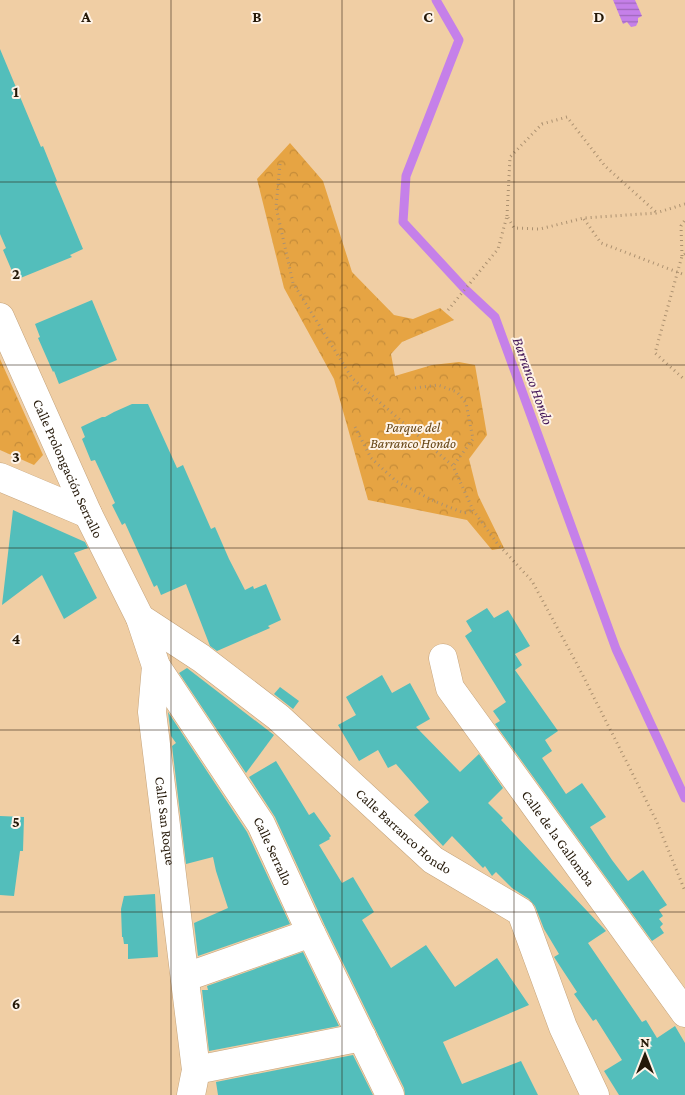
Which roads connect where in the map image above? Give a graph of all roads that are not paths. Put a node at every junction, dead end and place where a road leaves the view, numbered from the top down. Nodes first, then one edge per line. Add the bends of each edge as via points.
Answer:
1 (0, 317) edge
2 (0, 477) edge
3 (88, 514) junction
4 (140, 618) junction
5 (443, 658) dead end
6 (156, 666) junction
7 (311, 932) junction
8 (186, 977) junction
9 (685, 1013) edge
10 (362, 1037) junction
11 (194, 1083) edge
12 (390, 1095) edge
13 (595, 1095) edge

1 - 3 street, Calle Prolongación Serrallo
2 - 3 street
3 - 4 street, Calle Prolongación Serrallo
4 - 6 street, Calle Serrallo
4 - 13 street, Calle Barranco Hondo via 201,658 278,717 433,860 520,912 563,1027
5 - 9 street, Calle de la Gallomba via 450,688
6 - 7 street, Calle Serrallo via 261,824
6 - 8 street, Calle San Roque via 152,712
7 - 8 street
7 - 10 street, Calle Serrallo
8 - 11 street, Calle San Roque
10 - 11 street, Calle San Roque
10 - 12 street, Calle Serrallo

